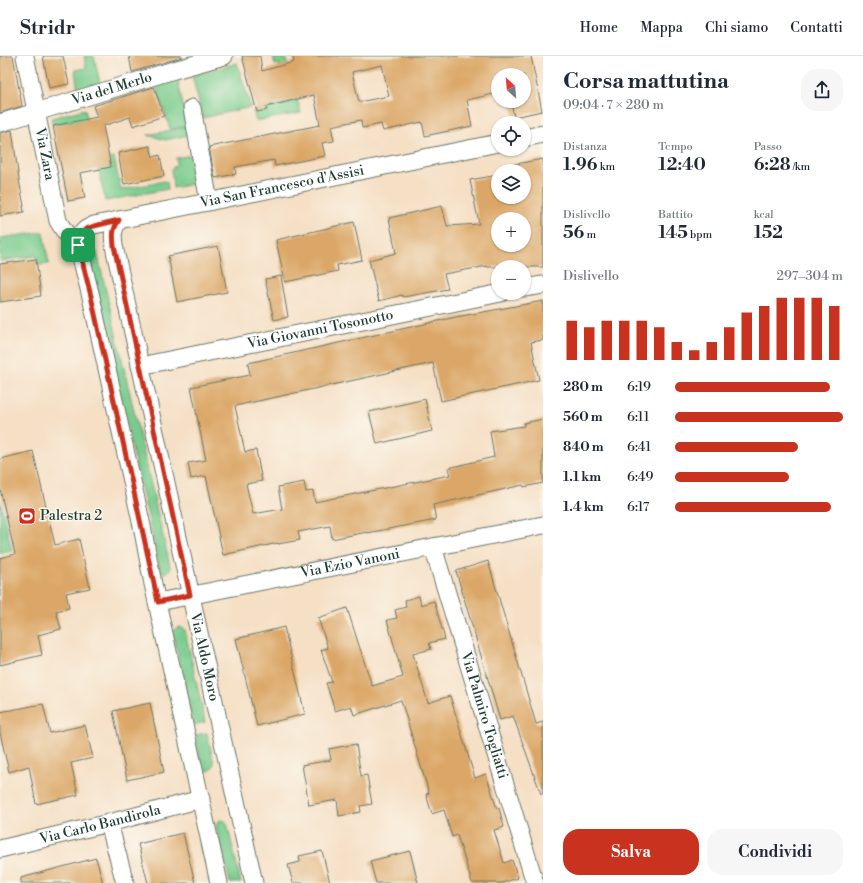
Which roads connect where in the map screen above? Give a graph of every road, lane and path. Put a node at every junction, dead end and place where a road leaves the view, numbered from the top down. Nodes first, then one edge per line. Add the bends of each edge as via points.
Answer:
1 (25, 56) edge
2 (224, 56) edge
3 (173, 63) edge
4 (192, 108) dead end
5 (36, 112) junction
6 (0, 123) edge
7 (543, 134) edge
8 (531, 137) edge
9 (491, 144) edge
10 (209, 202) junction
11 (119, 220) junction
12 (78, 245) junction
13 (543, 284) edge
14 (531, 287) edge
15 (491, 295) edge
16 (140, 366) junction
17 (543, 525) edge
18 (433, 547) junction
19 (190, 595) junction
20 (158, 602) junction
21 (201, 799) junction
22 (109, 823) junction
23 (0, 849) edge
24 (125, 883) edge
25 (219, 883) edge
26 (254, 883) edge
27 (535, 883) edge

1 - 5 street, Via Zara
2 - 3 street, Via del Merlo
3 - 5 street, Via del Merlo
4 - 10 street
5 - 6 street, Via del Merlo
5 - 12 street, Via Zara via 58,221
7 - 8 street
9 - 10 street, Via San Francesco d'Assisi
10 - 11 street, Via San Francesco d'Assisi
11 - 12 street, Via San Francesco d'Assisi via 86,229 80,235
11 - 16 street, Via Aldo Moro via 114,227 114,246
12 - 20 street
13 - 14 street
15 - 16 street, Via Giovanni Tosonotto
16 - 19 street, Via Aldo Moro
17 - 18 street, Via Ezio Vanoni
18 - 19 street, Via Ezio Vanoni
18 - 27 street, Via Palmiro Togliatti
19 - 20 street, Via Ezio Vanoni
19 - 26 street, Via Aldo Moro
20 - 21 street
21 - 22 street, Via Carlo Bandirola
21 - 25 street
22 - 23 street, Via Carlo Bandirola
22 - 24 street

